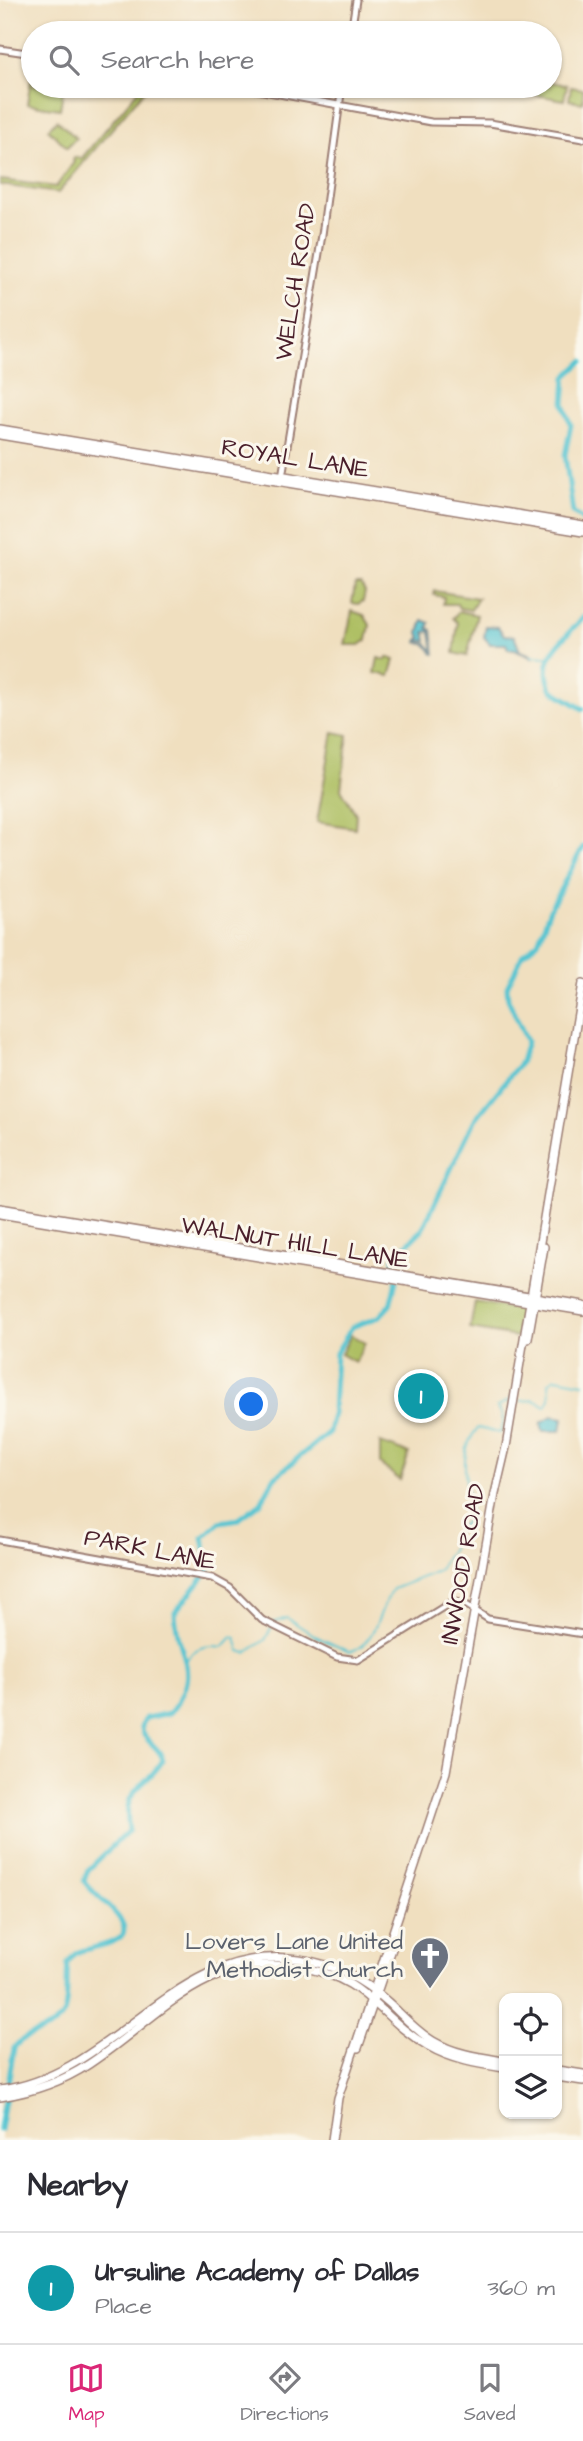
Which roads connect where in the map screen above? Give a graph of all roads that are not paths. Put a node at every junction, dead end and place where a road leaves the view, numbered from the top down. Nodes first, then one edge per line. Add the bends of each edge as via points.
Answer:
1 (356, 0) edge
2 (353, 21) edge
3 (0, 49) edge
4 (21, 52) edge
5 (294, 98) edge
6 (340, 98) edge
7 (339, 107) junction
8 (583, 139) edge
9 (0, 429) edge
10 (0, 435) edge
11 (166, 460) junction
12 (282, 479) junction
13 (425, 503) junction
14 (583, 526) edge
15 (583, 532) edge
16 (583, 983) edge
17 (583, 1008) edge
18 (568, 1086) junction
19 (0, 1208) edge
20 (0, 1214) edge
21 (33, 1216) junction
22 (197, 1244) junction
23 (474, 1289) junction
24 (532, 1298) junction
25 (583, 1305) edge
26 (583, 1311) edge
27 (0, 1540) edge
28 (477, 1613) junction
29 (583, 1634) edge
30 (373, 1995) junction
31 (470, 2059) junction
32 (499, 2061) edge
33 (499, 2067) edge
34 (562, 2071) edge
35 (583, 2074) edge
36 (562, 2078) edge
37 (49, 2081) junction
38 (583, 2081) edge
39 (0, 2090) edge
40 (0, 2097) edge
41 (334, 2140) edge

1 - 2 street
3 - 4 street
5 - 7 street
6 - 7 street, WELCH ROAD
7 - 8 street via 440,123 501,124
7 - 12 street, WELCH ROAD
9 - 11 main road, ROYAL LANE
10 - 11 main road, ROYAL LANE
11 - 12 main road, ROYAL LANE
12 - 13 main road, ROYAL LANE
13 - 14 main road, ROYAL LANE
13 - 15 main road, ROYAL LANE
16 - 18 main road, INWOOD ROAD
17 - 18 main road, INWOOD ROAD
18 - 24 main road, INWOOD ROAD
19 - 21 main road, WALNUT HILL LANE
20 - 21 main road, WALNUT HILL LANE
21 - 22 main road, WALNUT HILL LANE
22 - 23 main road, WALNUT HILL LANE
22 - 23 main road, WALNUT HILL LANE via 213,1243
23 - 24 main road, WALNUT HILL LANE
24 - 25 main road, WALNUT HILL LANE
24 - 26 main road, WALNUT HILL LANE
24 - 28 main road, INWOOD ROAD
27 - 28 street, PARK LANE via 208,1576 224,1583 257,1616 337,1657 358,1660 450,1602 461,1602
28 - 29 street, PARK LANE
28 - 30 main road, INWOOD ROAD via 432,1825
30 - 31 main road via 429,2038
30 - 37 main road via 317,1971 284,1965 213,1976 127,2030 88,2065
30 - 41 main road, INWOOD ROAD
31 - 32 main road
31 - 33 main road
34 - 35 main road
36 - 38 main road
37 - 39 main road
37 - 40 main road

